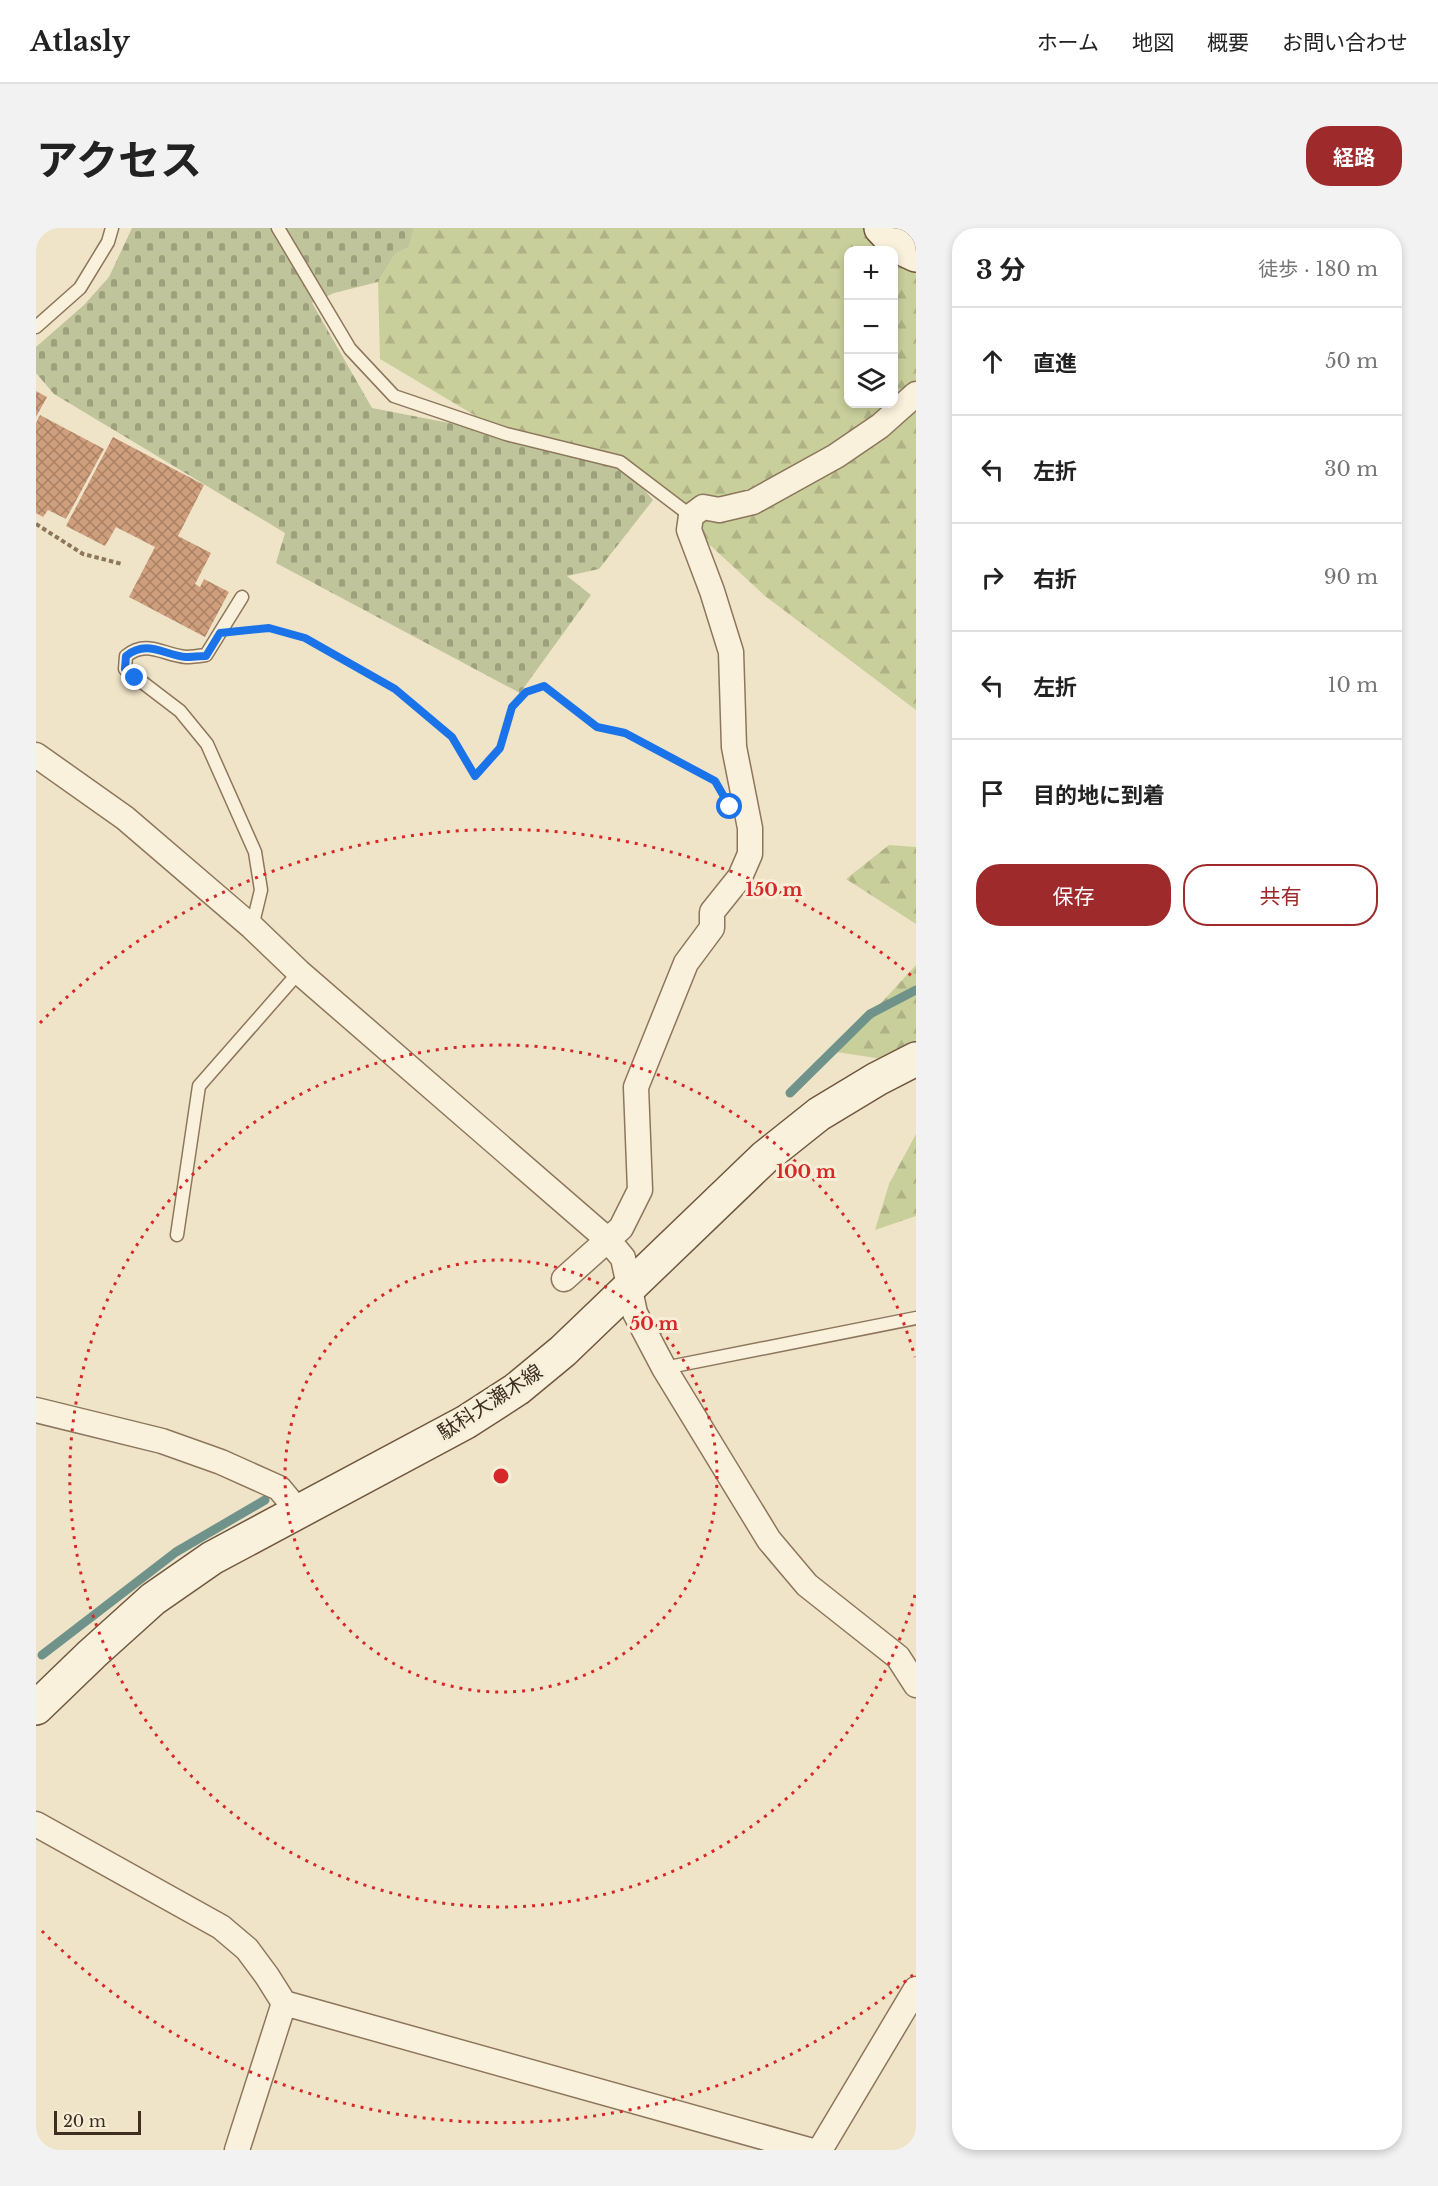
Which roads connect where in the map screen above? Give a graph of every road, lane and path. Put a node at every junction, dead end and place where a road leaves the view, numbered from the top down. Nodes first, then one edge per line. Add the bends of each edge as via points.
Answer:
1 (112, 228) edge
2 (278, 228) edge
3 (881, 228) edge
4 (916, 255) edge
5 (36, 327) edge
6 (916, 394) edge
7 (691, 516) junction
8 (36, 524) edge
9 (122, 564) dead end
10 (242, 597) dead end
11 (220, 633) junction
12 (36, 755) edge
13 (715, 781) dead end
14 (252, 927) junction
15 (299, 972) junction
16 (916, 1059) edge
17 (177, 1235) dead end
18 (608, 1240) junction
19 (564, 1279) dead end
20 (629, 1287) junction
21 (916, 1318) edge
22 (664, 1368) junction
23 (36, 1410) edge
24 (299, 1512) junction
25 (907, 1651) edge
26 (916, 1685) edge
27 (36, 1708) edge
28 (36, 1824) edge
29 (916, 1989) edge
30 (284, 2003) junction
31 (237, 2150) edge
32 (809, 2150) edge
33 (820, 2150) edge

1 - 5 lane via 108,242 80,288
2 - 7 lane via 350,349 394,396 506,434 620,462
3 - 4 main road via 899,247
6 - 7 street via 845,450 753,502 719,510 703,507
7 - 18 street via 689,530 731,652 734,747 750,828 750,854 740,877 712,912 712,928 686,963 636,1087 640,1190 621,1228
8 - 9 path via 83,554
10 - 11 lane
11 - 13 path via 269,628 305,638 395,689 452,737 475,776 500,748 512,707 526,692 544,686 597,727 625,733
11 - 14 lane via 206,656 135,649 126,656 125,669 180,711 207,744 255,852 261,890
12 - 14 street via 125,818
14 - 15 street
15 - 17 lane via 199,1086
15 - 18 street
16 - 20 main road, 駄科大瀬木線 via 819,1114 765,1157
18 - 19 street
18 - 20 street via 623,1258
20 - 22 street via 635,1313
20 - 24 main road, 駄科大瀬木線 via 517,1389 466,1422
21 - 22 lane
22 - 25 street via 770,1540 807,1585
23 - 24 street via 162,1441 221,1462 279,1488
24 - 27 main road, 駄科大瀬木線 via 212,1558 153,1599
25 - 26 street
28 - 30 street via 221,1928 247,1949
29 - 33 street
30 - 31 street
30 - 32 street

